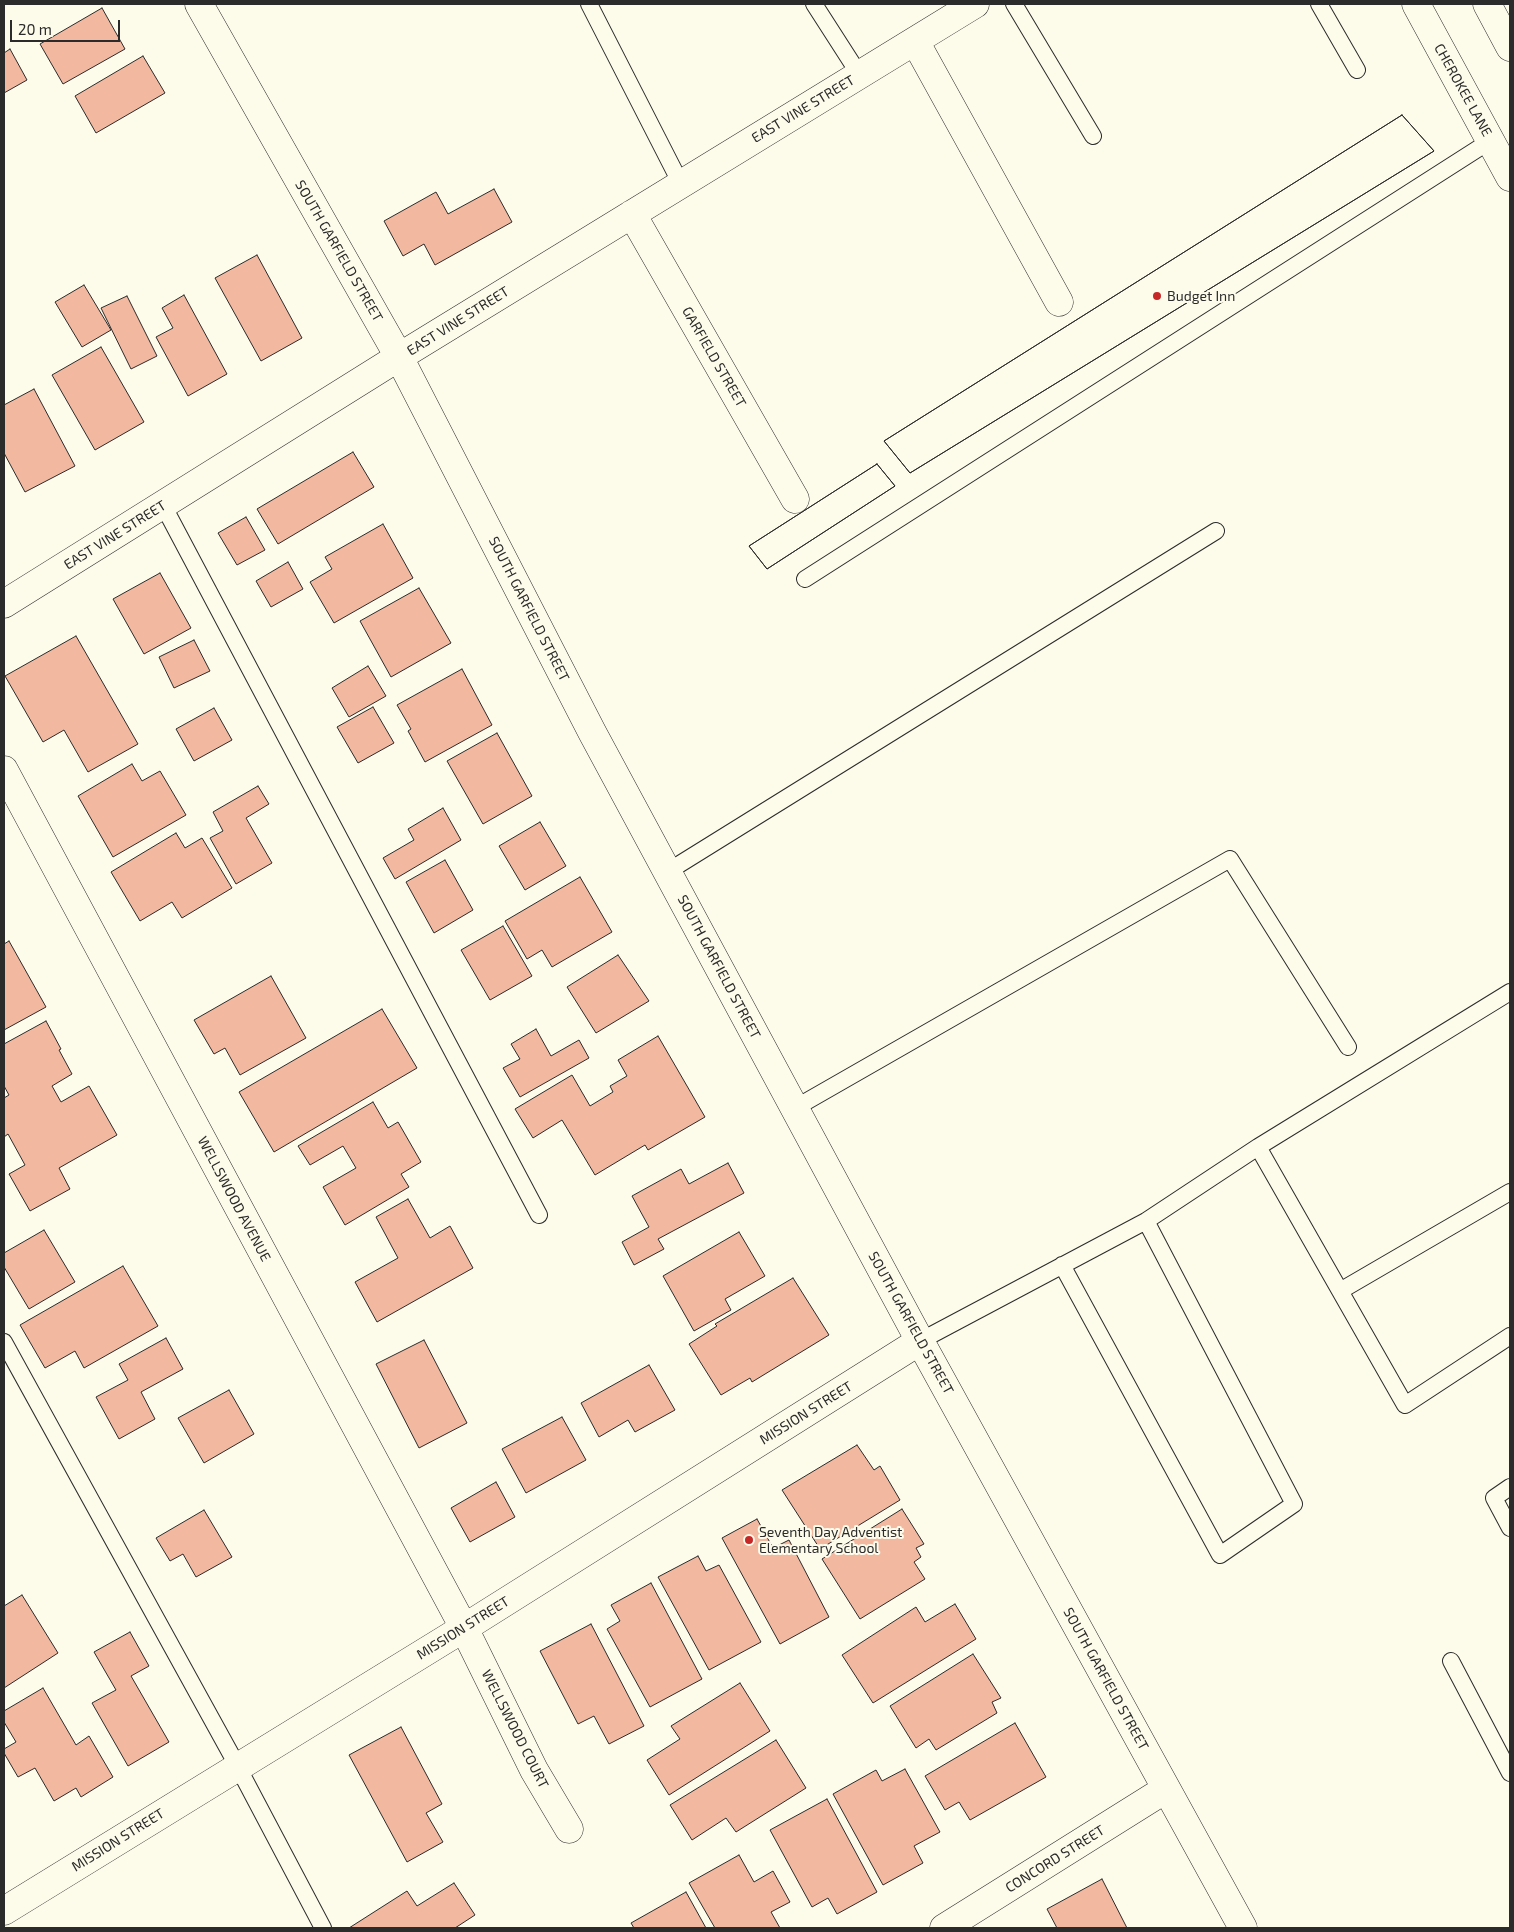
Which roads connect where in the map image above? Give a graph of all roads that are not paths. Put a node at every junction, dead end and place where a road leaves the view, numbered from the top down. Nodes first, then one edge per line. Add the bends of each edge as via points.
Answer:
1 (198, 4) edge
2 (589, 4) edge
3 (814, 4) edge
4 (976, 4) edge
5 (1014, 4) edge
6 (1319, 4) edge
7 (1416, 4) edge
8 (1487, 4) edge
9 (915, 41) junction
10 (1510, 47) edge
11 (1357, 70) dead end
12 (859, 74) junction
13 (1093, 136) dead end
14 (1490, 141) junction
15 (1510, 177) edge
16 (681, 184) junction
17 (632, 214) junction
18 (1060, 302) dead end
19 (400, 357) junction
20 (796, 499) dead end
21 (163, 505) junction
22 (1216, 530) dead end
23 (805, 579) dead end
24 (4, 604) edge
25 (4, 770) edge
26 (667, 872) junction
27 (1510, 992) edge
28 (1348, 1047) dead end
29 (795, 1108) junction
30 (1258, 1147) junction
31 (1510, 1192) edge
32 (539, 1215) dead end
33 (1146, 1221) junction
34 (1062, 1265) junction
35 (1340, 1291) junction
36 (1510, 1336) edge
37 (920, 1341) junction
38 (4, 1342) edge
39 (1510, 1487) edge
40 (1510, 1528) edge
41 (464, 1628) junction
42 (1451, 1661) dead end
43 (238, 1767) junction
44 (1510, 1773) edge
45 (1166, 1789) junction
46 (569, 1829) dead end
47 (4, 1911) edge
48 (324, 1928) edge
49 (944, 1928) edge
50 (1243, 1928) edge

1 - 19 street, SOUTH GARFIELD STREET
2 - 16 lane
3 - 12 lane
4 - 9 street, EAST VINE STREET
5 - 13 lane
6 - 11 lane
7 - 14 street, CHEROKEE LANE
8 - 10 street
9 - 12 street, EAST VINE STREET
9 - 18 street
12 - 16 street, EAST VINE STREET
14 - 15 street, CHEROKEE LANE
14 - 23 lane
16 - 17 street, EAST VINE STREET
17 - 19 street, EAST VINE STREET
17 - 20 street, GARFIELD STREET
19 - 21 street, EAST VINE STREET
19 - 26 street, SOUTH GARFIELD STREET
21 - 24 street, EAST VINE STREET
21 - 32 lane
22 - 26 lane
25 - 41 street, WELLSWOOD AVENUE
26 - 29 street, SOUTH GARFIELD STREET
27 - 30 lane
28 - 29 lane via 1230,859
29 - 37 street, SOUTH GARFIELD STREET
30 - 33 lane
30 - 35 lane
31 - 35 lane
33 - 34 lane
33 - 34 lane via 1294,1504 1220,1555
34 - 37 lane
35 - 36 lane via 1405,1404
37 - 41 street, MISSION STREET
37 - 45 street, SOUTH GARFIELD STREET
38 - 43 lane
39 - 40 lane via 1494,1498
41 - 43 street, MISSION STREET
41 - 46 street, WELLSWOOD COURT via 534,1770
42 - 44 lane
43 - 47 street, MISSION STREET
43 - 48 lane
45 - 49 street, CONCORD STREET
45 - 50 street, SOUTH GARFIELD STREET

